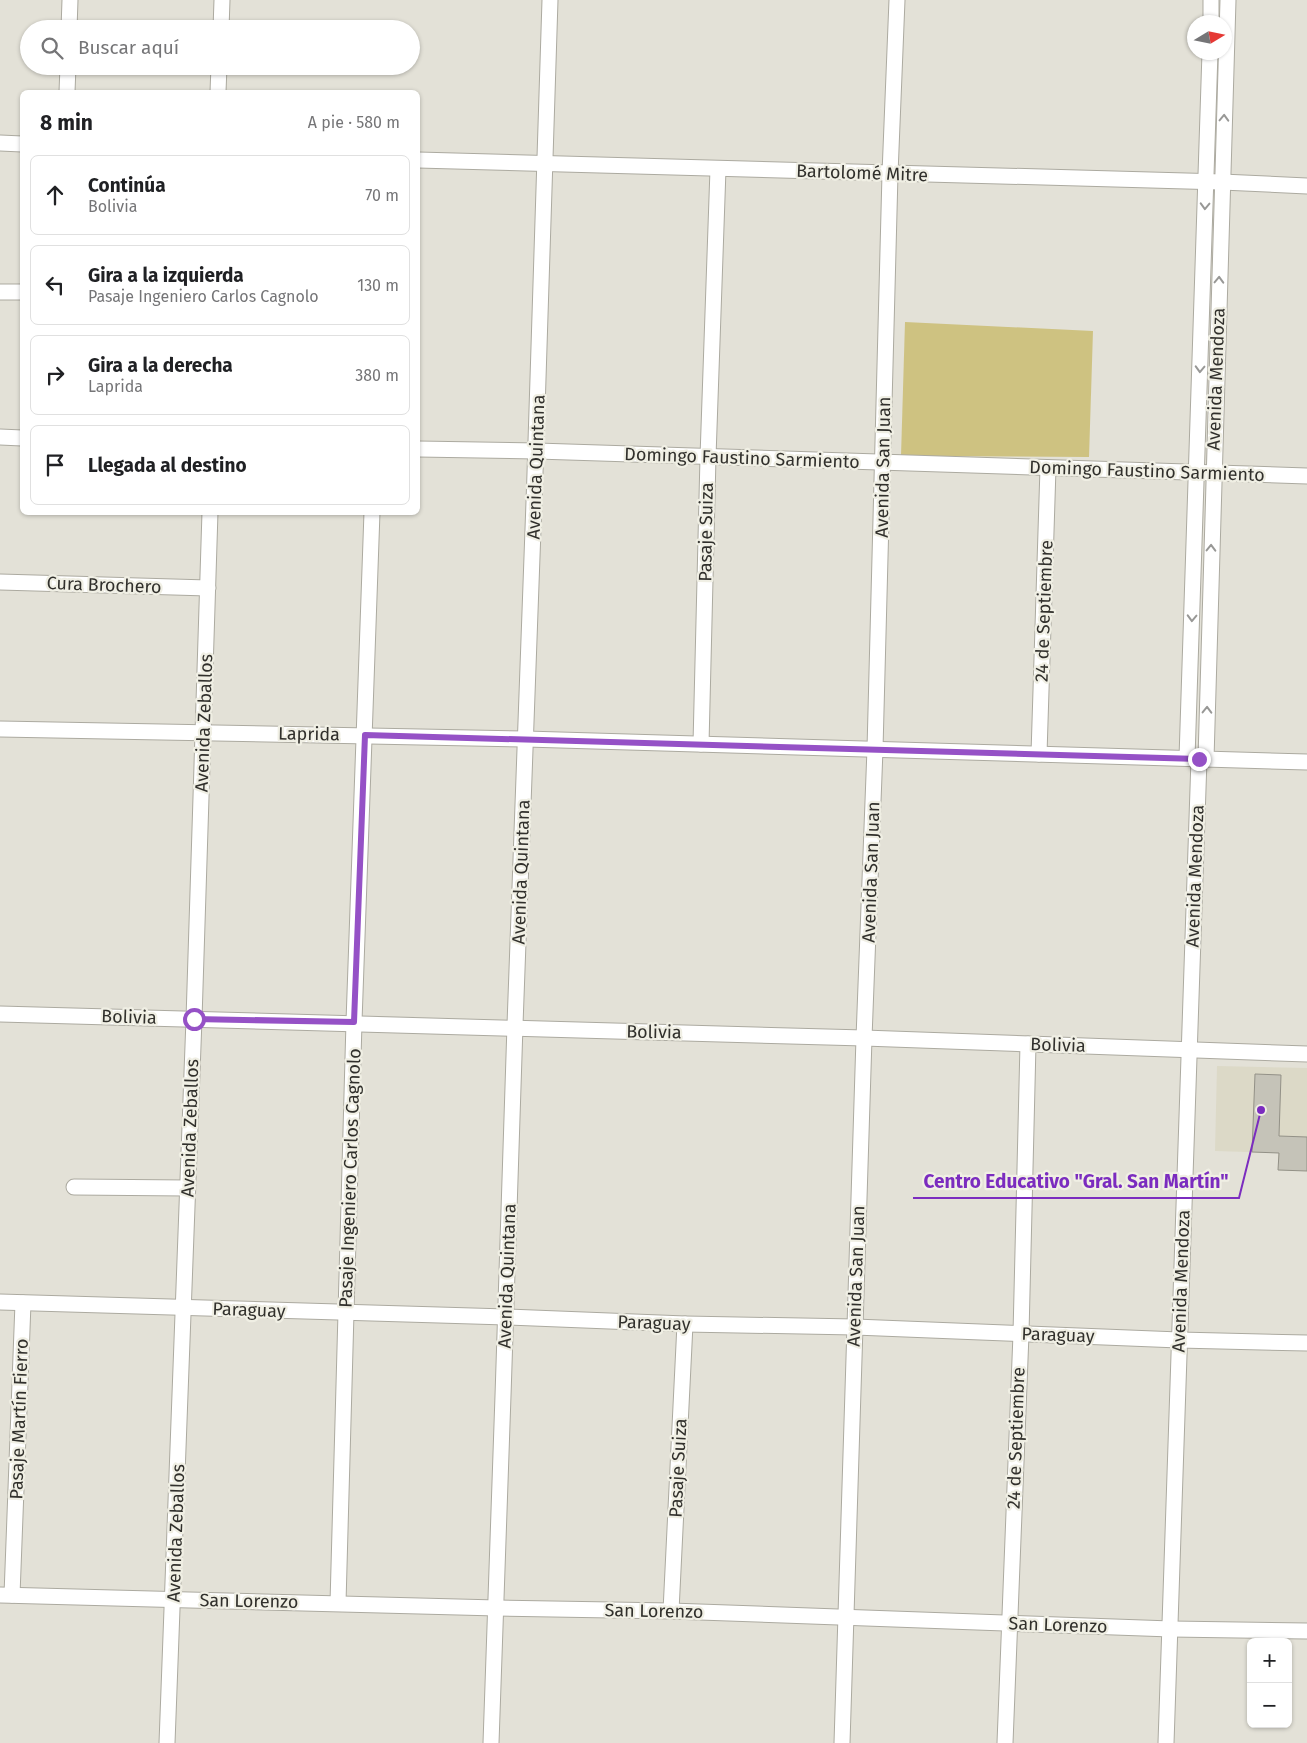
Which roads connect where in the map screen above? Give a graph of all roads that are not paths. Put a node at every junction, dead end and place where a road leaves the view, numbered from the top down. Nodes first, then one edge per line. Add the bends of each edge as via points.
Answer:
1 (70, 0) edge
2 (222, 0) edge
3 (550, 0) edge
4 (897, 0) edge
5 (1212, 0) edge
6 (1228, 0) edge
7 (1211, 15) edge
8 (69, 20) edge
9 (221, 20) edge
10 (1210, 60) edge
11 (68, 75) edge
12 (219, 75) edge
13 (67, 90) edge
14 (218, 90) edge
15 (0, 143) edge
16 (20, 144) edge
17 (420, 160) edge
18 (545, 164) junction
19 (718, 169) junction
20 (890, 174) junction
21 (1206, 182) junction
22 (1222, 182) junction
23 (1307, 186) edge
24 (0, 292) edge
25 (20, 292) edge
26 (0, 437) edge
27 (20, 438) edge
28 (420, 449) edge
29 (537, 451) junction
30 (708, 457) junction
31 (883, 462) junction
32 (1048, 468) junction
33 (1197, 472) junction
34 (1213, 472) junction
35 (1307, 476) edge
36 (210, 515) edge
37 (372, 515) edge
38 (0, 582) edge
39 (208, 588) junction
40 (0, 728) edge
41 (204, 732) junction
42 (365, 735) junction
43 (526, 739) junction
44 (701, 744) junction
45 (875, 749) junction
46 (1039, 754) junction
47 (1197, 759) junction
48 (1307, 762) edge
49 (0, 1014) edge
50 (194, 1019) junction
51 (354, 1022) junction
52 (515, 1029) junction
53 (864, 1038) junction
54 (1028, 1044) junction
55 (1188, 1050) junction
56 (1307, 1054) edge
57 (74, 1187) dead end
58 (188, 1188) junction
59 (0, 1302) edge
60 (23, 1303) junction
61 (183, 1308) junction
62 (346, 1312) junction
63 (506, 1317) junction
64 (685, 1324) junction
65 (855, 1327) junction
66 (1020, 1334) junction
67 (1180, 1340) junction
68 (1307, 1343) edge
69 (6, 1595) edge
70 (174, 1600) junction
71 (338, 1603) junction
72 (497, 1608) junction
73 (671, 1611) junction
74 (845, 1617) junction
75 (1009, 1624) junction
76 (1171, 1629) junction
77 (1307, 1632) edge
78 (168, 1743) edge
79 (491, 1743) edge
80 (842, 1743) edge
81 (1005, 1743) edge
82 (1166, 1743) edge

1 - 8 street
2 - 9 street
3 - 18 street, Avenida Quintana
4 - 20 street, Avenida San Juan
5 - 7 street
22 -> 6 street, Avenida Mendoza
10 - 21 street, Avenida Mendoza
11 - 13 street
12 - 14 street
15 - 16 street
17 - 18 street, Bartolomé Mitre
18 - 19 street, Bartolomé Mitre
18 - 29 street, Avenida Quintana
19 - 20 street, Bartolomé Mitre
19 - 30 street, Pasaje Suiza
20 - 21 street, Bartolomé Mitre
20 - 31 street, Avenida San Juan
21 - 22 street, Bartolomé Mitre
21 -> 33 street, Avenida Mendoza
22 - 23 street, Bartolomé Mitre
34 -> 22 street, Avenida Mendoza
24 - 25 street
26 - 27 street
28 - 29 street, Domingo Faustino Sarmiento
29 - 30 street, Domingo Faustino Sarmiento
29 - 43 street, Avenida Quintana
30 - 31 street, Domingo Faustino Sarmiento
30 - 44 street, Pasaje Suiza
31 - 32 street, Domingo Faustino Sarmiento
31 - 45 street, Avenida San Juan
32 - 33 street, Domingo Faustino Sarmiento
32 - 46 street, 24 de Septiembre
33 - 34 street, Domingo Faustino Sarmiento
33 -> 47 street, Avenida Mendoza
34 - 35 street, Domingo Faustino Sarmiento
47 -> 34 street, Avenida Mendoza
36 - 39 street, Avenida Zeballos
37 - 42 street, Pasaje Ingeniero Carlos Cagnolo
38 - 39 street, Cura Brochero
39 - 41 street, Avenida Zeballos
40 - 41 street, Laprida
41 - 42 street, Laprida
41 - 50 street, Avenida Zeballos
42 - 43 street, Laprida
42 - 51 street, Pasaje Ingeniero Carlos Cagnolo
43 - 44 street, Laprida
43 - 52 street, Avenida Quintana
44 - 45 street, Laprida
45 - 46 street, Laprida
45 - 53 street, Avenida San Juan
46 - 47 street, Laprida
47 - 48 street, Laprida
47 - 55 street, Avenida Mendoza
49 - 50 street, Bolivia
50 - 51 street, Bolivia
50 - 58 street, Avenida Zeballos
51 - 52 street, Bolivia
51 - 62 street, Pasaje Ingeniero Carlos Cagnolo
52 - 53 street, Bolivia
52 - 63 street, Avenida Quintana
53 - 54 street, Bolivia
53 - 65 street, Avenida San Juan
54 - 55 street, Bolivia
54 - 66 street, 24 de Septiembre
55 - 56 street, Bolivia
55 - 67 street, Avenida Mendoza
57 - 58 street
58 - 61 street, Avenida Zeballos
59 - 60 street, Paraguay
60 - 61 street, Paraguay
60 - 69 street, Pasaje Martín Fierro
61 - 62 street, Paraguay
61 - 70 street, Avenida Zeballos
62 - 63 street, Paraguay
62 - 71 street, Pasaje Ingeniero Carlos Cagnolo
63 - 64 street, Paraguay
63 - 72 street, Avenida Quintana
64 - 65 street, Paraguay
64 - 73 street, Pasaje Suiza
65 - 66 street, Paraguay
65 - 74 street, Avenida San Juan
66 - 67 street, Paraguay
66 - 75 street, 24 de Septiembre
67 - 68 street, Paraguay
67 - 76 street, Avenida Mendoza
69 - 70 street, San Lorenzo
70 - 71 street, San Lorenzo
70 - 78 street, Avenida Zeballos
71 - 72 street, San Lorenzo
72 - 73 street, San Lorenzo
72 - 79 street, Avenida Quintana
73 - 74 street, San Lorenzo
74 - 75 street, San Lorenzo
74 - 80 street, Avenida San Juan
75 - 76 street, San Lorenzo
75 - 81 street, 24 de Septiembre
76 - 77 street, San Lorenzo
76 - 82 street, Avenida Mendoza

